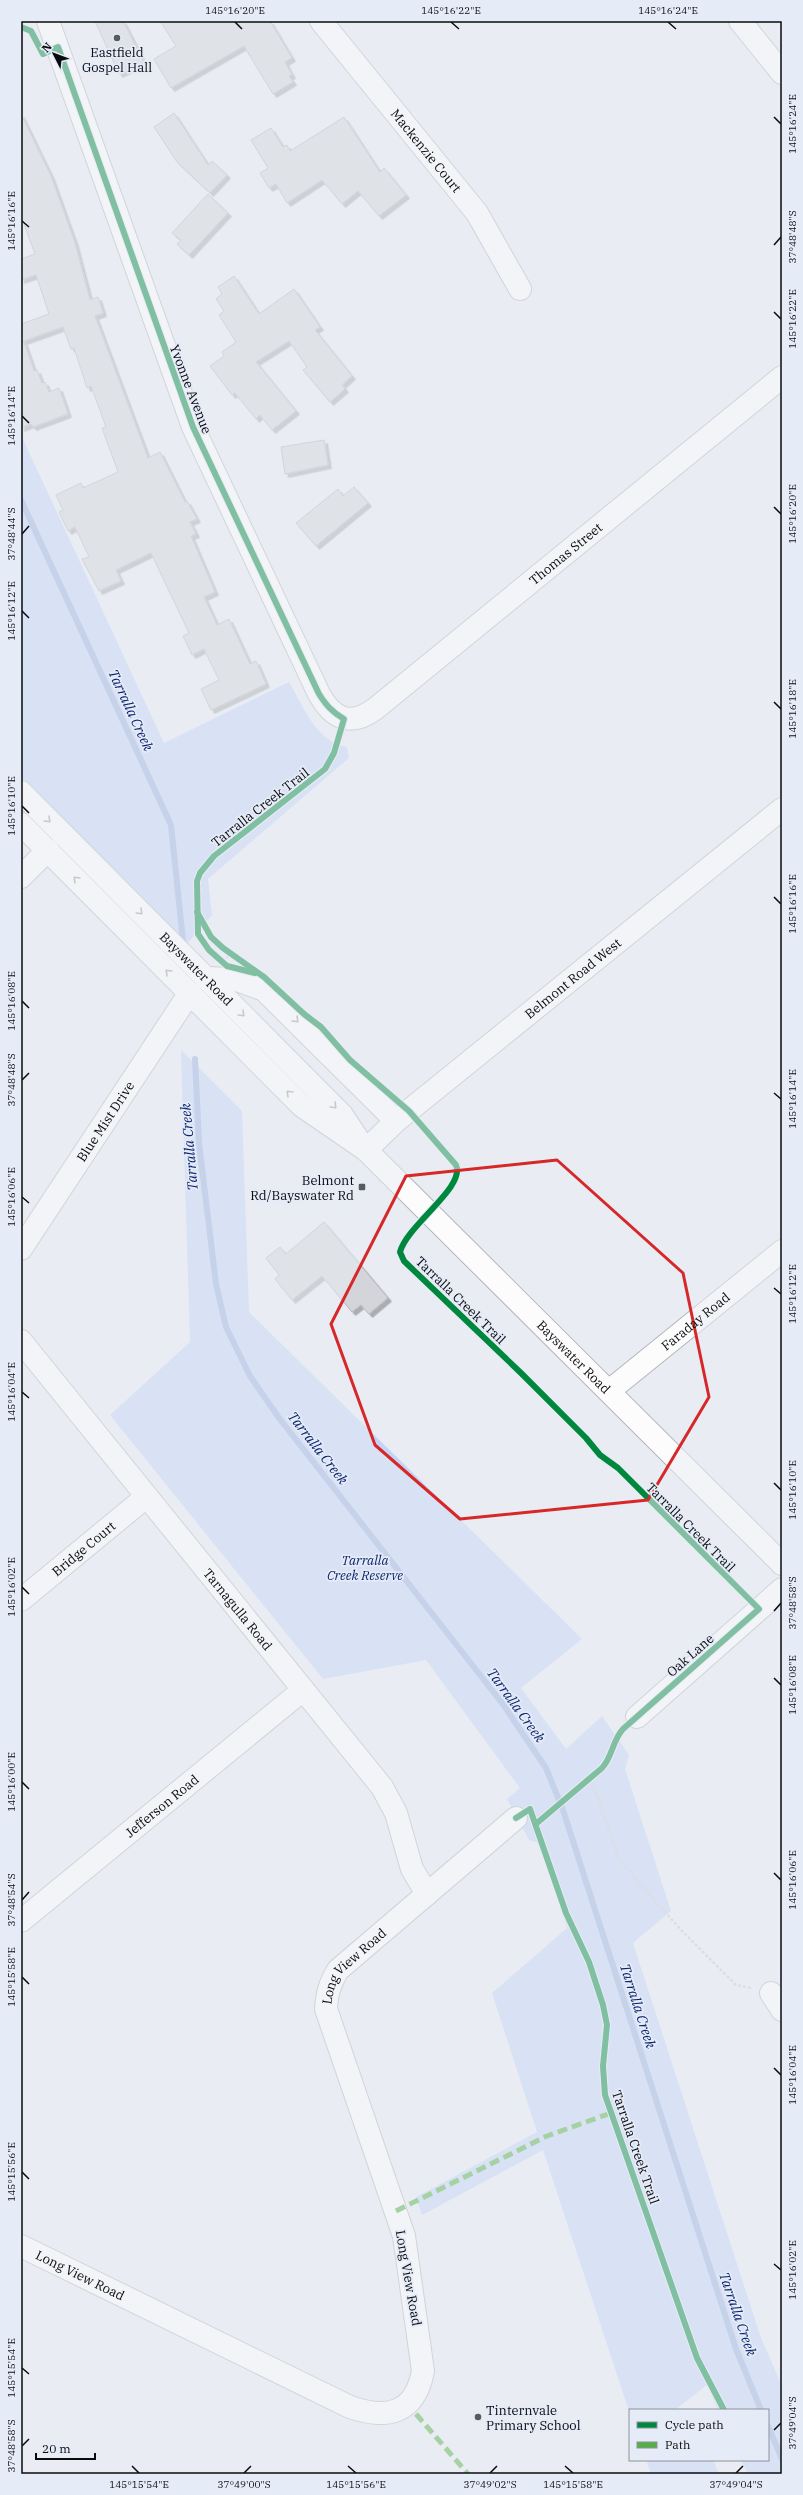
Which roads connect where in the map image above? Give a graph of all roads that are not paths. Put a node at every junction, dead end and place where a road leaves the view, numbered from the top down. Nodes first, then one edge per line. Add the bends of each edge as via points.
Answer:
1 (48, 21) edge
2 (321, 21) edge
3 (740, 21) edge
4 (782, 73) edge
5 (520, 289) dead end
6 (782, 377) edge
7 (344, 719) joint
8 (21, 792) edge
9 (782, 809) edge
10 (21, 824) edge
11 (48, 850) junction
12 (21, 878) edge
13 (205, 978) junction
14 (189, 994) junction
15 (396, 1121) junction
16 (366, 1150) junction
17 (21, 1249) edge
18 (782, 1251) edge
19 (21, 1341) edge
20 (609, 1392) junction
21 (146, 1497) junction
22 (782, 1564) edge
23 (782, 1589) edge
24 (21, 1600) edge
25 (303, 1690) junction
26 (637, 1717) dead end
27 (516, 1818) dead end
28 (427, 1894) junction
29 (21, 1921) edge
30 (21, 2246) edge

1 - 7 street, Yvonne Avenue via 193,427 319,694 325,704
2 - 5 street, Mackenzie Court via 477,212
3 - 4 street
6 - 7 street, Thomas Street via 374,709 355,719
8 -> 13 street, Bayswater Road
9 - 15 street, Belmont Road West
10 - 11 street, Bayswater Road
11 - 12 street
14 -> 11 street, Bayswater Road
13 - 14 street, Blue Mist Drive
13 -> 15 street via 260,981
13 -> 16 street, Bayswater Road via 342,1115
16 -> 14 street, Bayswater Road via 302,1106
14 - 17 street, Blue Mist Drive
15 - 16 street, Belmont Road West
16 - 20 street, Bayswater Road
18 - 20 street, Faraday Road
19 - 21 street, Tarnagulla Road
20 - 22 street, Bayswater Road
21 - 24 street, Bridge Court
21 - 25 street, Tarnagulla Road
23 - 26 street, Oak Lane
25 - 28 street, Tarnagulla Road via 382,1787 396,1813 412,1869
25 - 29 street, Jefferson Road
27 - 28 street, Long View Road
28 - 30 street, Long View Road via 338,1970 331,1982 326,2009 404,2236 423,2371 420,2384 406,2404 382,2415 350,2407

